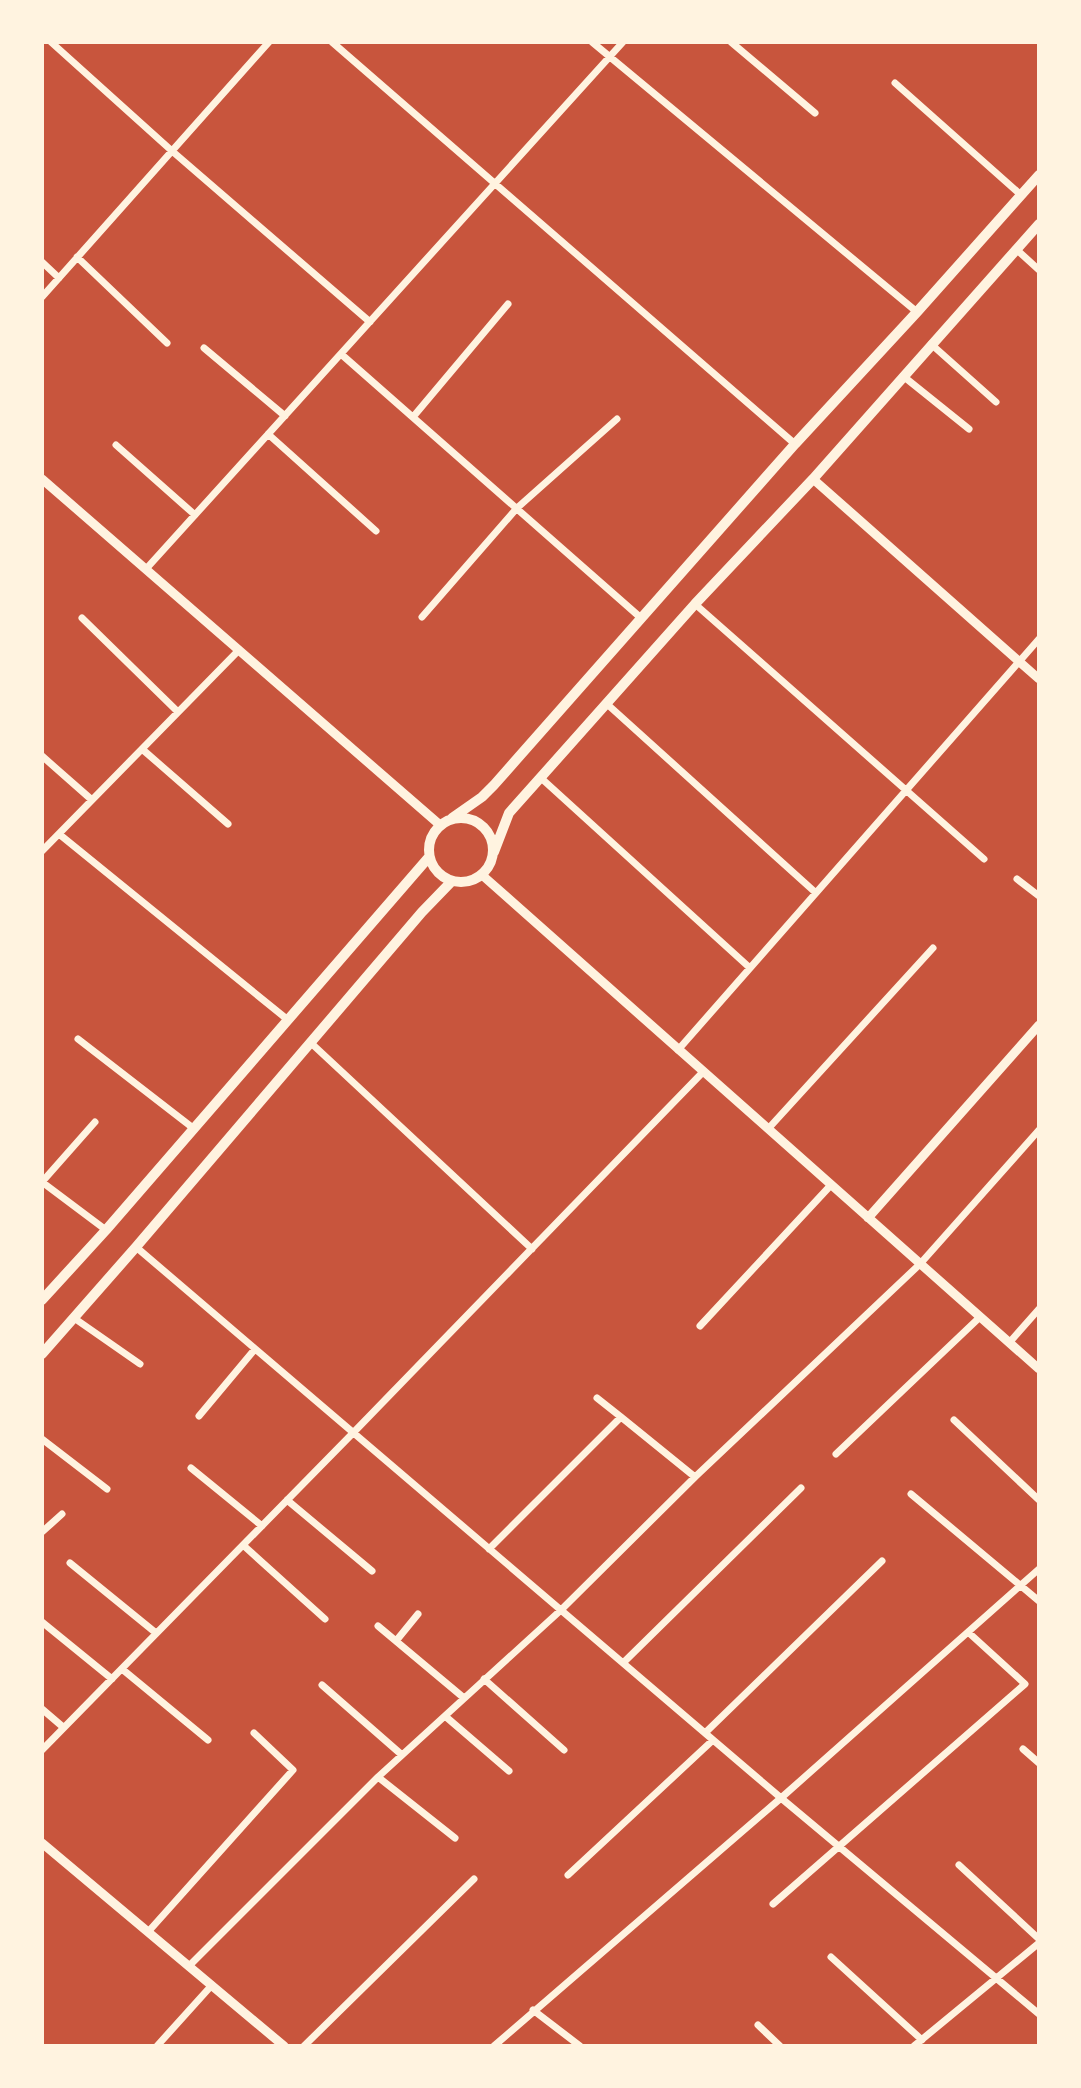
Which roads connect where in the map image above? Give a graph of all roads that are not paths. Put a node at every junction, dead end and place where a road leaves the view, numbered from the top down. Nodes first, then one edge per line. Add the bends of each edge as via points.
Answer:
1 (51, 42) edge
2 (269, 42) edge
3 (332, 42) edge
4 (592, 42) edge
5 (623, 42) edge
6 (731, 42) edge
7 (609, 58) junction
8 (895, 83) dead end
9 (815, 113) dead end
10 (172, 151) junction
11 (1039, 175) edge
12 (495, 183) junction
13 (1021, 195) junction
14 (1039, 224) edge
15 (1016, 249) junction
16 (77, 257) junction
17 (42, 262) edge
18 (1039, 270) edge
19 (59, 278) junction
20 (42, 297) edge
21 (508, 304) dead end
22 (917, 312) junction
23 (370, 322) junction
24 (167, 343) dead end
25 (931, 344) junction
26 (204, 348) dead end
27 (341, 354) junction
28 (903, 376) junction
29 (996, 402) dead end
30 (285, 416) junction
31 (413, 417) junction
32 (617, 419) dead end
33 (969, 429) dead end
34 (268, 434) junction
35 (795, 444) junction
36 (116, 445) dead end
37 (42, 479) edge
38 (813, 479) junction
39 (517, 508) junction
40 (195, 515) junction
41 (376, 531) dead end
42 (146, 569) junction
43 (695, 604) junction
44 (422, 617) dead end
45 (82, 618) dead end
46 (641, 618) junction
47 (1039, 639) edge
48 (239, 650) junction
49 (1019, 661) junction
50 (1039, 679) edge
51 (607, 704) junction
52 (178, 712) junction
53 (142, 749) junction
54 (42, 756) edge
55 (541, 778) junction
56 (907, 789) junction
57 (92, 800) junction
58 (452, 818) junction
59 (228, 824) dead end
60 (440, 825) junction
61 (59, 834) junction
62 (42, 851) edge
63 (494, 852) junction
64 (429, 857) junction
65 (984, 859) dead end
66 (482, 875) junction
67 (1017, 879) dead end
68 (452, 881) junction
69 (816, 893) junction
70 (1039, 896) edge
71 (933, 948) dead end
72 (750, 968) junction
73 (288, 1020) junction
74 (1039, 1025) edge
75 (78, 1039) dead end
76 (311, 1043) junction
77 (678, 1050) junction
78 (703, 1072) junction
79 (95, 1122) dead end
80 (193, 1128) junction
81 (768, 1129) junction
82 (1039, 1130) edge
83 (42, 1182) edge
84 (831, 1185) junction
85 (868, 1218) junction
86 (106, 1230) junction
87 (136, 1247) junction
88 (532, 1249) junction
89 (920, 1264) junction
90 (42, 1300) edge
91 (1039, 1309) edge
92 (980, 1317) junction
93 (74, 1318) junction
94 (700, 1326) dead end
95 (1009, 1343) junction
96 (255, 1349) junction
97 (42, 1354) edge
98 (140, 1364) dead end
99 (1039, 1369) edge
100 (597, 1398) dead end
101 (199, 1416) dead end
102 (621, 1417) junction
103 (954, 1420) dead end
104 (353, 1433) junction
105 (42, 1439) edge
106 (836, 1454) dead end
107 (191, 1468) dead end
108 (695, 1477) junction
109 (801, 1488) dead end
110 (107, 1489) dead end
111 (911, 1494) dead end
112 (287, 1500) junction
113 (1039, 1500) edge
114 (62, 1514) dead end
115 (262, 1526) junction
116 (42, 1532) edge
117 (243, 1545) junction
118 (489, 1549) junction
119 (882, 1561) dead end
120 (70, 1563) dead end
121 (1039, 1569) edge
122 (372, 1571) dead end
123 (1020, 1586) junction
124 (1039, 1601) edge
125 (561, 1610) junction
126 (418, 1614) dead end
127 (325, 1619) dead end
128 (42, 1622) edge
129 (378, 1626) dead end
130 (968, 1632) junction
131 (156, 1633) junction
132 (396, 1641) junction
133 (623, 1663) junction
134 (122, 1669) junction
135 (112, 1679) junction
136 (484, 1679) junction
137 (322, 1685) dead end
138 (464, 1698) junction
139 (42, 1709) edge
140 (445, 1716) junction
141 (63, 1727) junction
142 (254, 1733) dead end
143 (705, 1733) junction
144 (208, 1740) dead end
145 (713, 1740) junction
146 (1023, 1749) dead end
147 (42, 1750) edge
148 (564, 1750) dead end
149 (402, 1755) junction
150 (1039, 1763) edge
151 (509, 1771) dead end
152 (378, 1777) junction
153 (781, 1798) junction
154 (455, 1838) dead end
155 (42, 1843) edge
156 (840, 1847) junction
157 (959, 1865) dead end
158 (568, 1875) dead end
159 (474, 1879) dead end
160 (773, 1904) dead end
161 (148, 1932) junction
162 (1039, 1941) edge
163 (831, 1957) dead end
164 (189, 1966) junction
165 (997, 1979) junction
166 (212, 1985) junction
167 (533, 2010) junction
168 (1039, 2014) edge
169 (758, 2025) dead end
170 (922, 2040) junction
171 (157, 2046) edge
172 (284, 2046) edge
173 (304, 2046) edge
174 (494, 2046) edge
175 (580, 2046) edge
176 (780, 2046) edge
177 (914, 2046) edge

1 - 10 street
2 - 10 street
3 - 12 street
4 - 7 street
5 - 7 street
6 - 9 street
7 - 12 street
7 - 22 street
8 - 13 street
10 - 16 street
10 - 23 street
11 - 13 main road
12 - 23 street
12 - 35 street
13 - 22 main road
14 - 15 main road
15 - 18 street
15 - 25 main road
16 - 19 street
16 - 24 street
17 - 19 street
19 - 20 street
21 - 31 street
22 - 35 main road
23 - 27 street
25 - 28 main road
25 - 29 street
26 - 30 street
27 - 30 street
27 - 31 street
28 - 33 street
28 - 38 main road
30 - 34 street
31 - 39 street
32 - 39 street
34 - 40 street
34 - 41 street
35 - 46 main road
36 - 40 street
37 - 42 street
38 - 43 main road
38 - 49 street
39 - 44 street
39 - 46 street
40 - 42 street
42 - 48 street
43 - 51 main road
43 - 56 street
45 - 52 street
46 - 58 main road via 494,785
47 - 49 street
48 - 52 street
48 - 60 street
49 - 50 street
49 - 56 street
51 - 55 main road
51 - 69 street
52 - 53 street
53 - 57 street
53 - 59 street
54 - 57 street
55 - 63 main road via 509,813
55 - 72 street
56 - 65 street
56 - 69 street
57 - 61 street
58 - 60 main road
58 - 63 main road via 482,824
60 - 64 main road via 430,840
61 - 62 street
61 - 73 street
63 - 66 main road
64 - 68 main road via 438,873
64 - 73 main road
66 - 68 main road
66 - 77 street
67 - 70 street
68 - 76 main road
69 - 72 street
71 - 81 street
72 - 77 street
73 - 80 main road
74 - 85 street
75 - 80 street
76 - 87 main road
76 - 88 street
77 - 78 street
78 - 81 street
78 - 88 street
79 - 83 street
80 - 86 main road
81 - 84 street
82 - 89 street
83 - 86 street
84 - 85 street
84 - 94 street
85 - 89 street
86 - 90 main road
87 - 93 main road
87 - 96 street
88 - 104 street
89 - 92 street
89 - 108 street
91 - 95 street
92 - 95 street
92 - 106 street
93 - 97 main road
93 - 98 street
95 - 99 street
96 - 101 street
96 - 104 street
100 - 102 street
102 - 108 street
102 - 118 street
103 - 113 street
104 - 112 street
104 - 118 street
105 - 110 street
107 - 115 street
108 - 125 street
109 - 133 street
111 - 123 street
112 - 115 street
112 - 122 street
114 - 116 street
115 - 117 street
117 - 127 street
117 - 131 street
118 - 125 street
119 - 143 street
120 - 131 street
121 - 123 street
123 - 124 street
123 - 130 street
125 - 133 street
125 - 136 street
126 - 132 street
128 - 135 street
129 - 132 street
130 - 153 street
130 - 156 street via 1025,1684
131 - 134 street
132 - 138 street
133 - 143 street
134 - 135 street
134 - 144 street
135 - 141 street
136 - 138 street
136 - 148 street
137 - 149 street
138 - 140 street
139 - 141 street
140 - 149 street
140 - 151 street
141 - 147 street
142 - 161 street via 293,1770
143 - 145 street
145 - 153 street
145 - 158 street
146 - 150 street
149 - 152 street
152 - 154 street
152 - 164 street
153 - 156 street
153 - 167 street
155 - 161 street
156 - 160 street
156 - 165 street
157 - 162 street
159 - 173 street
161 - 164 street
162 - 165 street
163 - 170 street
164 - 166 street
165 - 168 street
165 - 170 street
166 - 171 street
166 - 172 street
167 - 174 street
167 - 175 street
169 - 176 street
170 - 177 street

